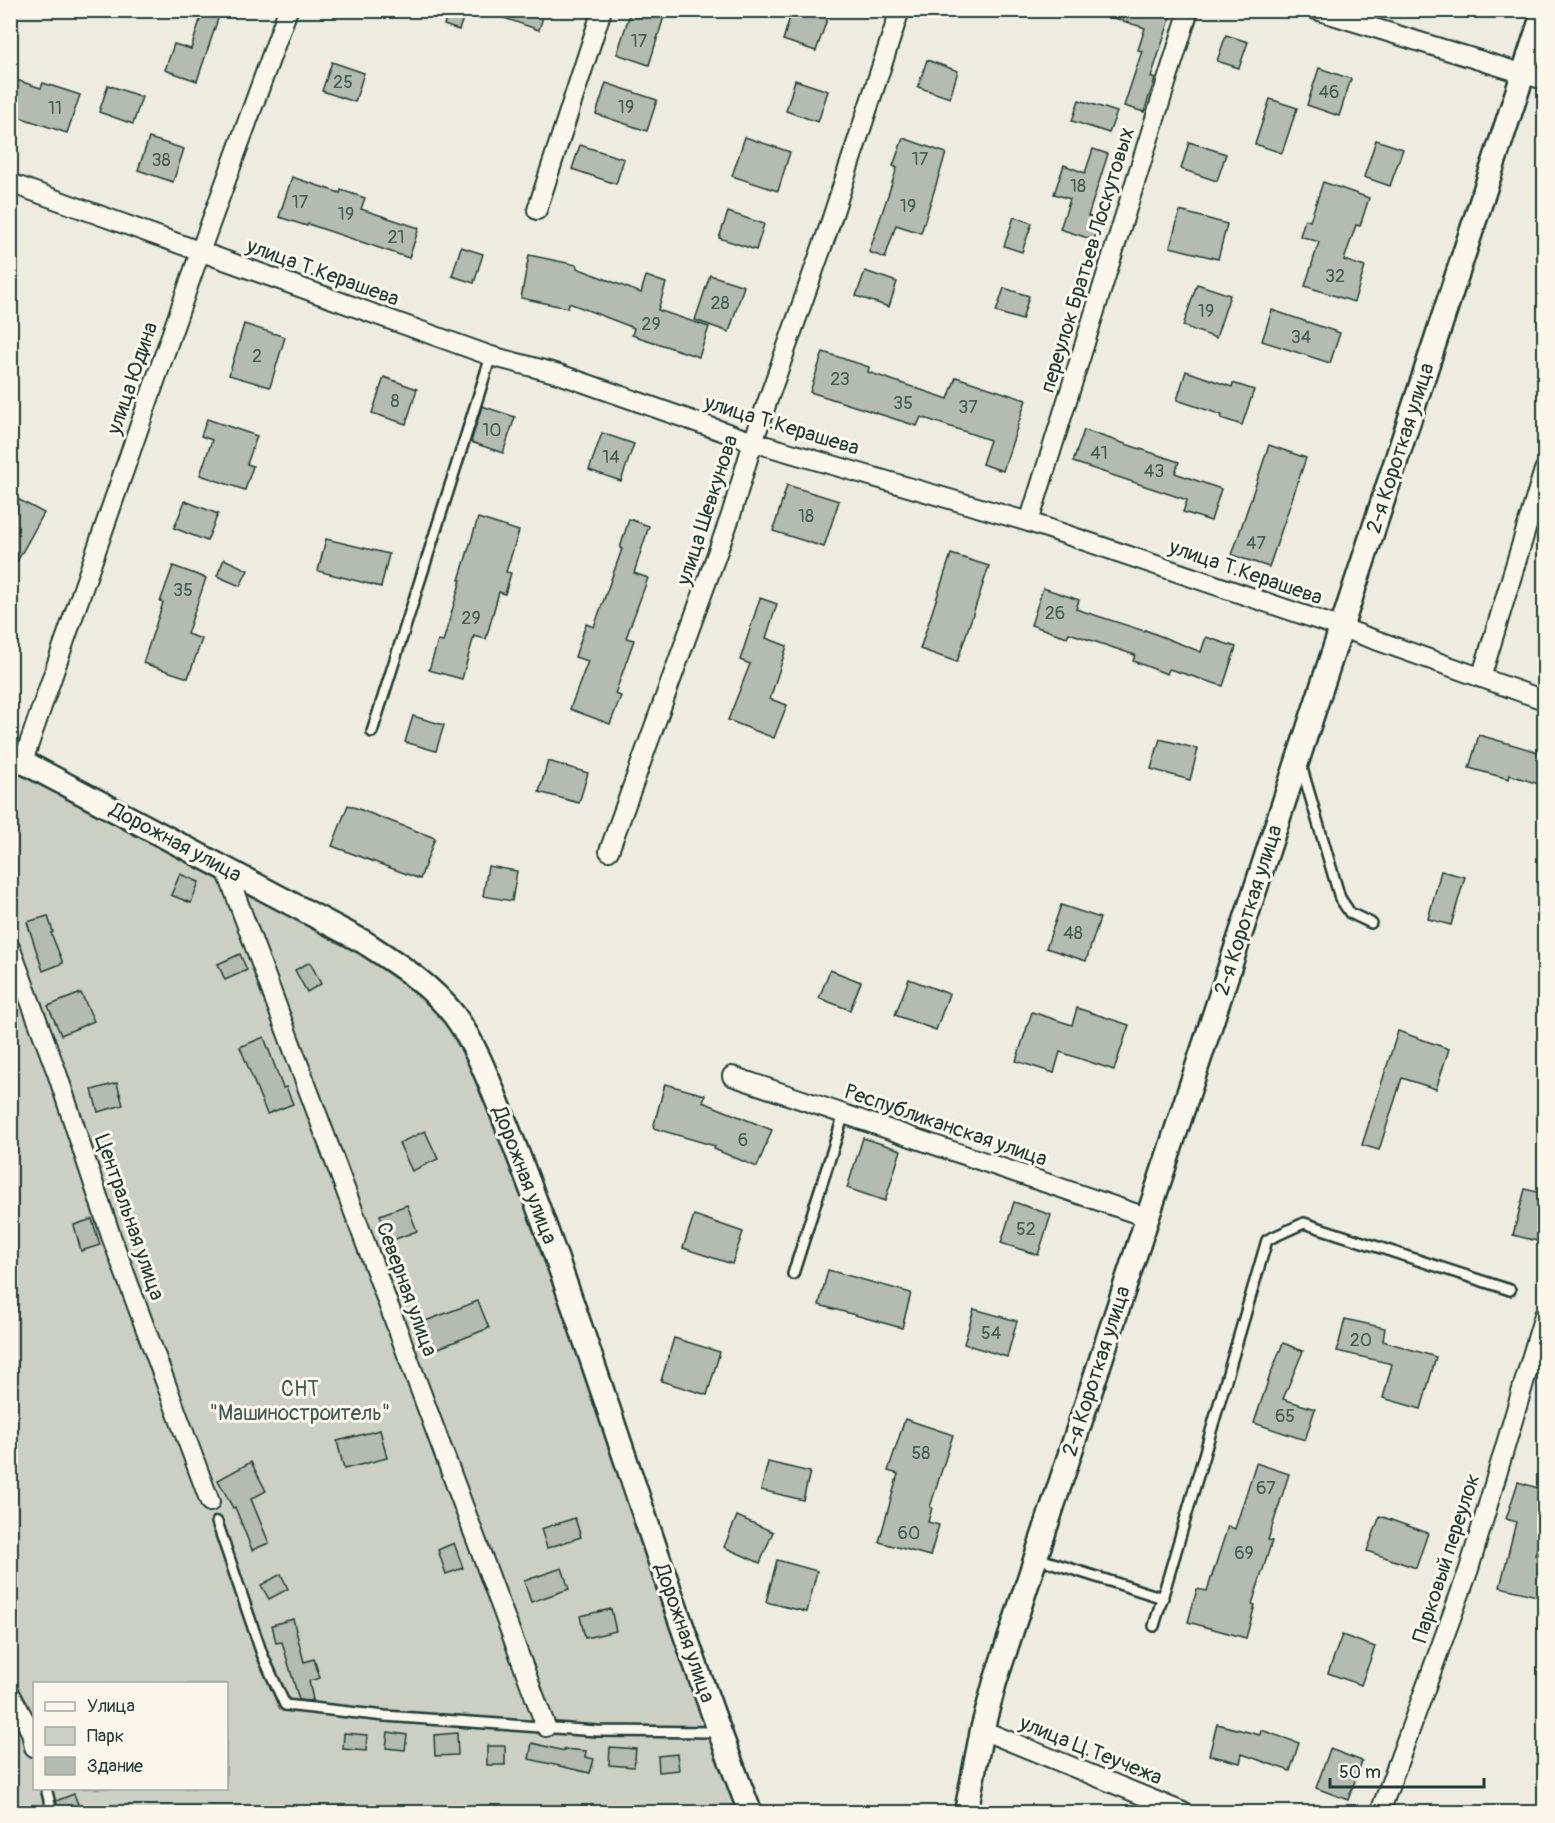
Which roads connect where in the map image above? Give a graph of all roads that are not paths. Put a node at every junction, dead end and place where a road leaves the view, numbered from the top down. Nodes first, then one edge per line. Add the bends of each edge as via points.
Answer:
1 (288, 10) edge
2 (602, 10) edge
3 (900, 10) edge
4 (1189, 10) edge
5 (1316, 10) edge
6 (1544, 10) edge
7 (1523, 73) junction
8 (1545, 80) edge
9 (10, 183) edge
10 (537, 210) dead end
11 (200, 252) junction
12 (491, 356) junction
13 (753, 442) junction
14 (1545, 470) edge
15 (1029, 522) junction
16 (1342, 628) junction
17 (1481, 678) junction
18 (1545, 700) edge
19 (372, 732) dead end
20 (1299, 757) junction
21 (17, 758) edge
22 (609, 851) dead end
23 (225, 867) junction
24 (1371, 923) dead end
25 (10, 947) edge
26 (732, 1076) dead end
27 (844, 1114) junction
28 (1146, 1216) junction
29 (793, 1274) dead end
30 (1510, 1290) dead end
31 (1545, 1315) edge
32 (210, 1502) dead end
33 (217, 1522) dead end
34 (1035, 1558) junction
35 (1163, 1599) junction
36 (1154, 1626) dead end
37 (10, 1693) edge
38 (546, 1727) junction
39 (982, 1730) junction
40 (719, 1732) junction
41 (33, 1742) edge
42 (46, 1790) edge
43 (52, 1812) edge
44 (750, 1812) edge
45 (966, 1812) edge
46 (1183, 1812) edge
47 (1380, 1812) edge

1 - 11 street, улица Юдина
2 - 10 street
3 - 13 street, улица Шевкунова
4 - 15 street, переулок Братьев Лоскутовых
5 - 7 street
6 - 7 street, 2-я Короткая улица
7 - 8 street
7 - 16 street, 2-я Короткая улица
9 - 11 street, улица Т.Керашева
11 - 12 street, улица Т.Керашева
11 - 21 street, улица Юдина
12 - 13 street, улица Т.Керашева via 559,374
12 - 19 lane
13 - 15 street, улица Т.Керашева
13 - 22 street, улица Шевкунова via 731,515
14 - 17 street
15 - 16 street, улица Т.Керашева
16 - 17 street, улица Т.Керашева
16 - 20 street, 2-я Короткая улица
17 - 18 street, улица Т.Керашева
20 - 24 lane via 1340,898 1350,913
20 - 28 street, 2-я Короткая улица
21 - 23 street, Дорожная улица
23 - 38 street, Северная улица
23 - 40 street, Дорожная улица via 364,942 404,969 434,994 465,1032 526,1174
25 - 32 street, Центральная улица
26 - 27 street, Республиканская улица
27 - 28 street, Республиканская улица
27 - 29 lane
28 - 34 street, 2-я Короткая улица
30 - 35 lane via 1304,1223 1267,1239
31 - 47 street, Парковый переулок via 1469,1569
33 - 38 lane via 262,1654 285,1706
34 - 35 lane
34 - 39 street, 2-я Короткая улица
35 - 36 lane
37 - 41 street
38 - 40 lane
39 - 45 street, 2-я Короткая улица
39 - 46 street, улица Ц.Теучежа
40 - 44 street, Дорожная улица
42 - 43 lane

